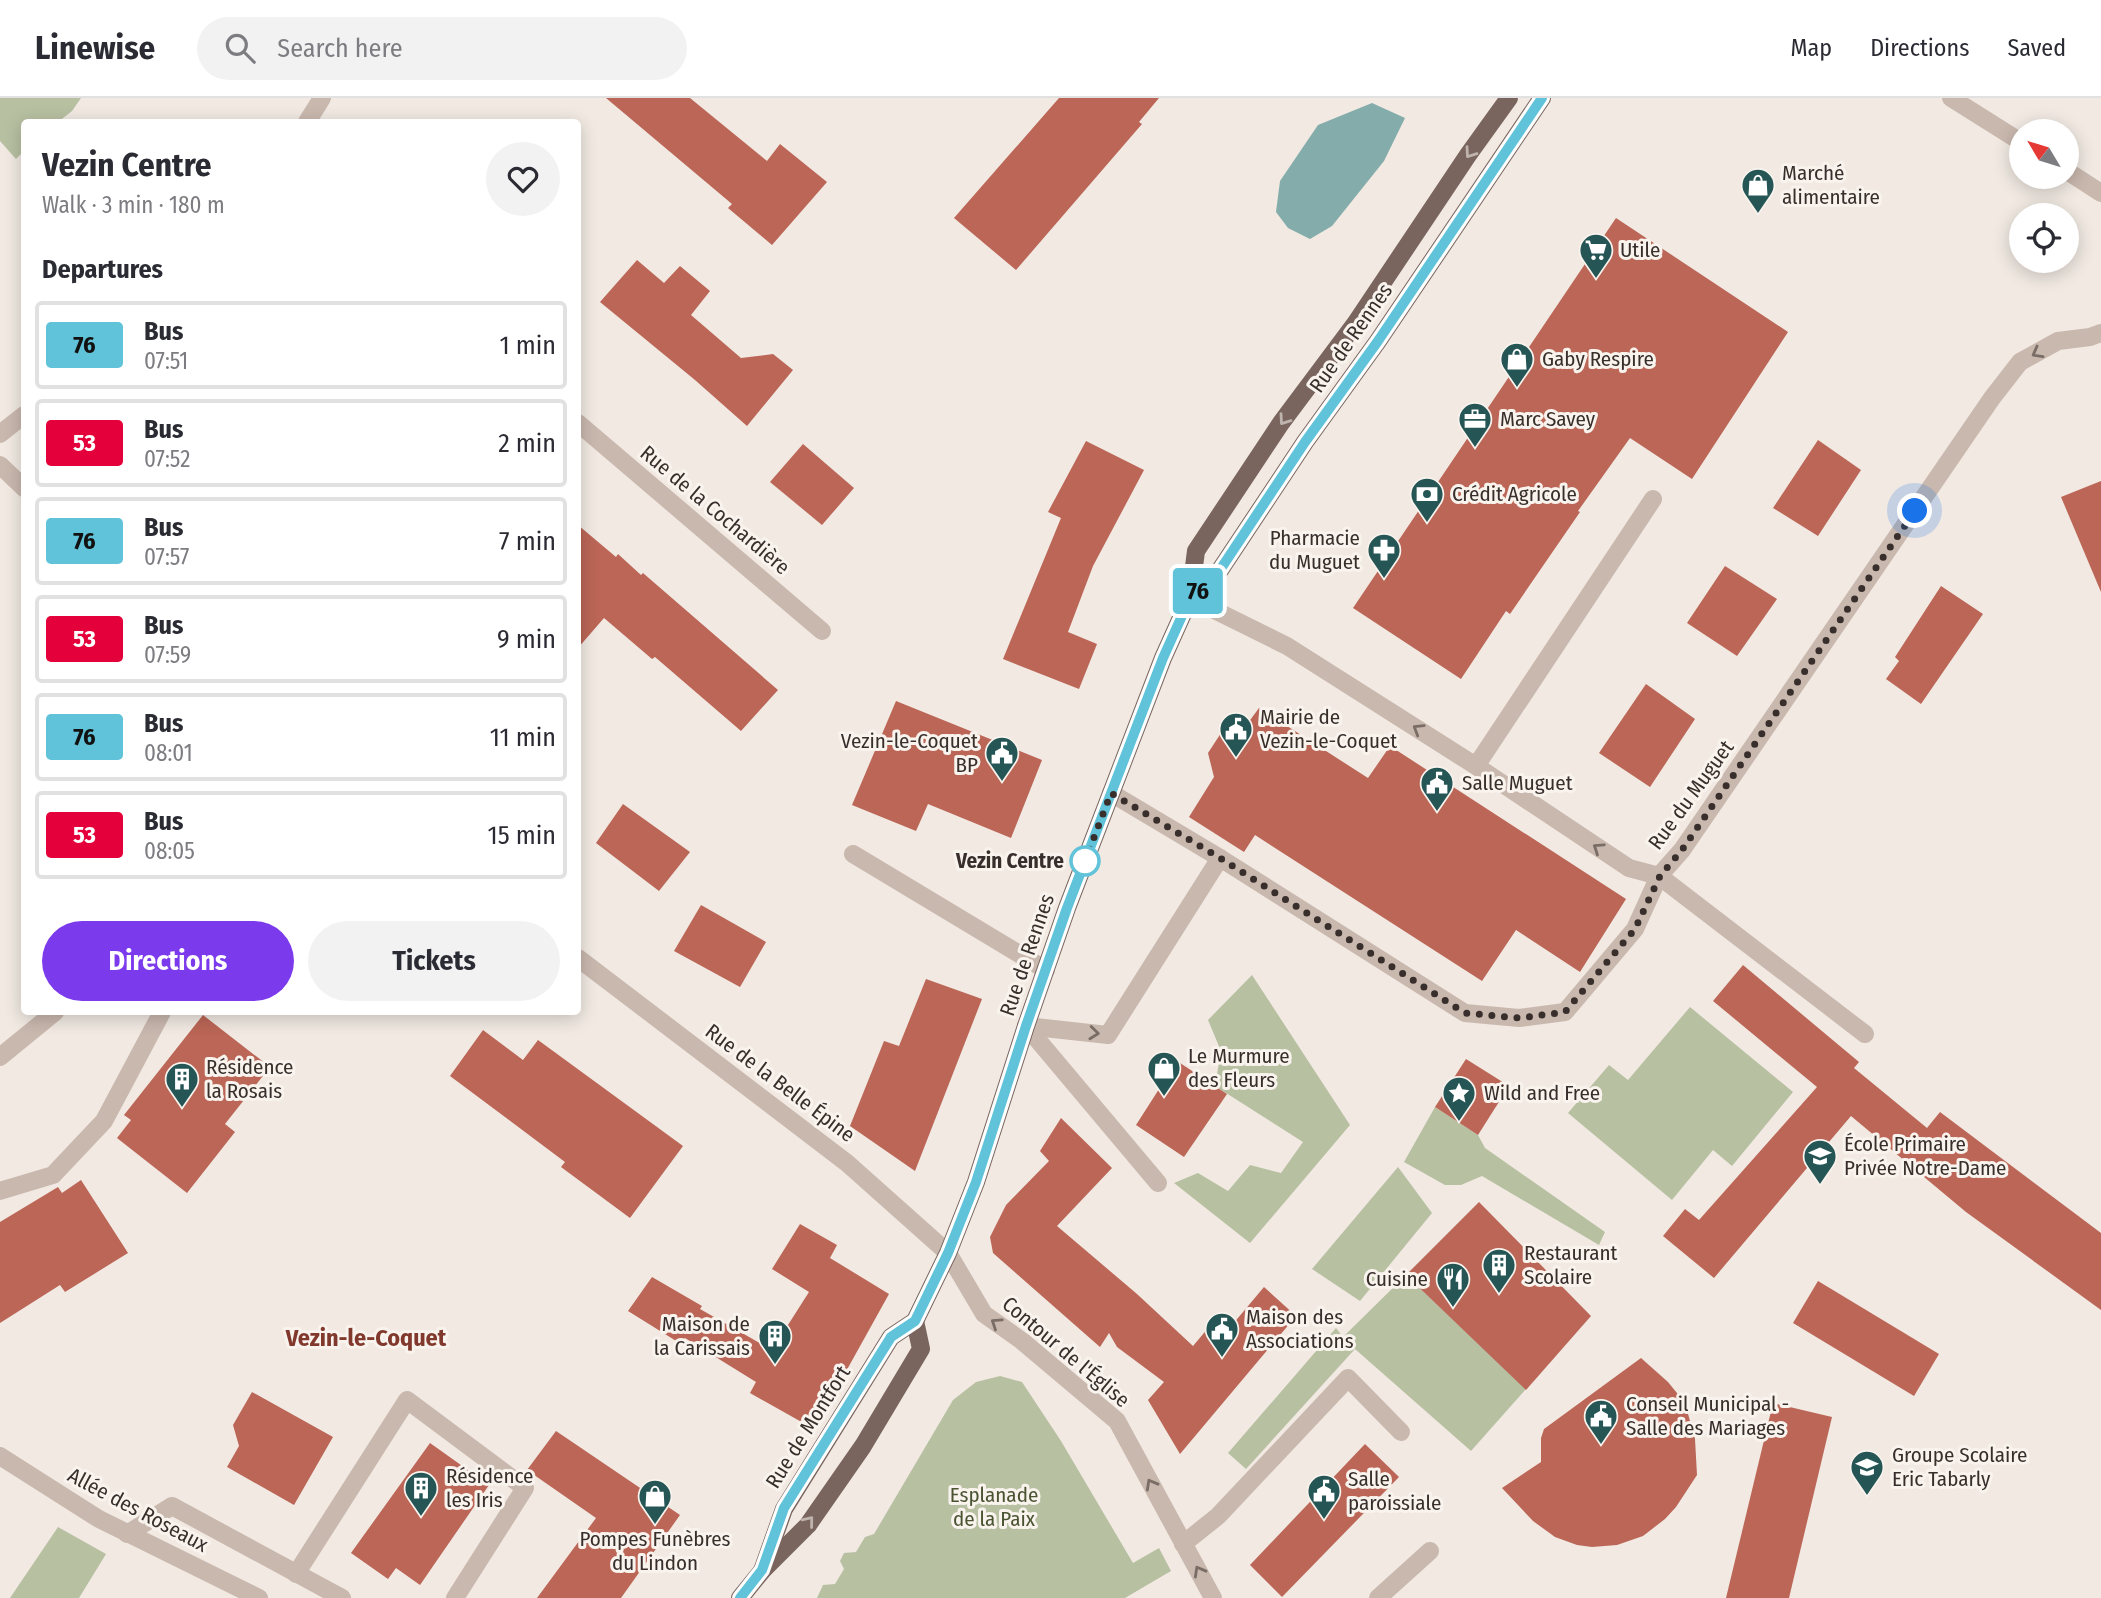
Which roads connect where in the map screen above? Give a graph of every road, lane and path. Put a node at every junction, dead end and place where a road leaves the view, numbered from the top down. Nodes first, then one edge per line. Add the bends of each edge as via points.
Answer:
1 (322, 98) edge
2 (1509, 98) edge
3 (1542, 98) edge
4 (1951, 98) edge
5 (309, 119) edge
6 (2009, 134) edge
7 (2079, 179) edge
8 (2101, 193) edge
9 (2101, 333) edge
10 (21, 417) edge
11 (581, 426) edge
12 (0, 434) edge
13 (0, 465) edge
14 (21, 485) edge
15 (1653, 499) dead end
16 (1190, 598) junction
17 (822, 631) dead end
18 (1476, 766) junction
19 (1111, 793) junction
20 (853, 854) dead end
21 (1220, 858) junction
22 (1660, 876) junction
23 (581, 960) edge
24 (1046, 970) junction
25 (51, 1015) edge
26 (160, 1015) edge
27 (1026, 1026) junction
28 (1865, 1034) dead end
29 (0, 1057) edge
30 (1158, 1183) dead end
31 (0, 1191) edge
32 (948, 1253) junction
33 (915, 1321) junction
34 (1401, 1432) dead end
35 (0, 1457) edge
36 (127, 1534) junction
37 (1183, 1544) junction
38 (1430, 1551) dead end
39 (762, 1570) junction
40 (296, 1574) junction
41 (259, 1598) edge
42 (342, 1598) edge
43 (455, 1598) edge
44 (740, 1598) edge
45 (1213, 1598) edge
46 (1378, 1598) edge

1 - 5 street
2 -> 16 main road, Rue de Rennes via 1196,551
3 - 16 main road, Rue de Rennes via 1220,570
4 - 6 street
7 - 8 street
9 -> 22 street, Rue du Muguet via 2058,341 2020,362
10 - 12 street
11 - 17 street, Rue de la Cochardière
13 - 14 street
15 - 18 street
18 -> 16 street, Rue du Muguet via 1287,646
16 - 19 main road, Rue de Rennes
22 -> 18 street, Rue du Muguet via 1629,868
19 - 21 street
19 - 24 main road, Rue de Rennes
20 - 24 street
21 - 22 street via 1465,1013 1519,1018 1565,1012 1635,929
27 -> 21 street via 1108,1035
22 - 28 street
23 - 32 street, Rue de la Belle Épine via 847,1163
24 - 27 main road, Rue de Rennes
25 - 29 street
26 - 31 street via 104,1121 52,1175
27 - 30 street
27 - 32 main road, Rue de Rennes
32 - 33 main road, Rue de Montfort
37 -> 32 street, Contour de l'Église via 1116,1421 984,1314
33 - 39 main road, Rue de Montfort via 891,1337 804,1475 784,1508
39 -> 33 main road, Rue de Montfort via 808,1525 863,1446 921,1349
34 - 37 street via 1348,1378 1218,1516
35 - 36 street, Allée des Roseaux
36 - 40 street via 172,1506
36 - 41 street, Allée des Roseaux
45 -> 37 street, Contour de l'Église
38 - 46 street
39 - 44 main road, Rue de Montfort
40 - 42 street
40 - 43 street via 407,1400 525,1488

